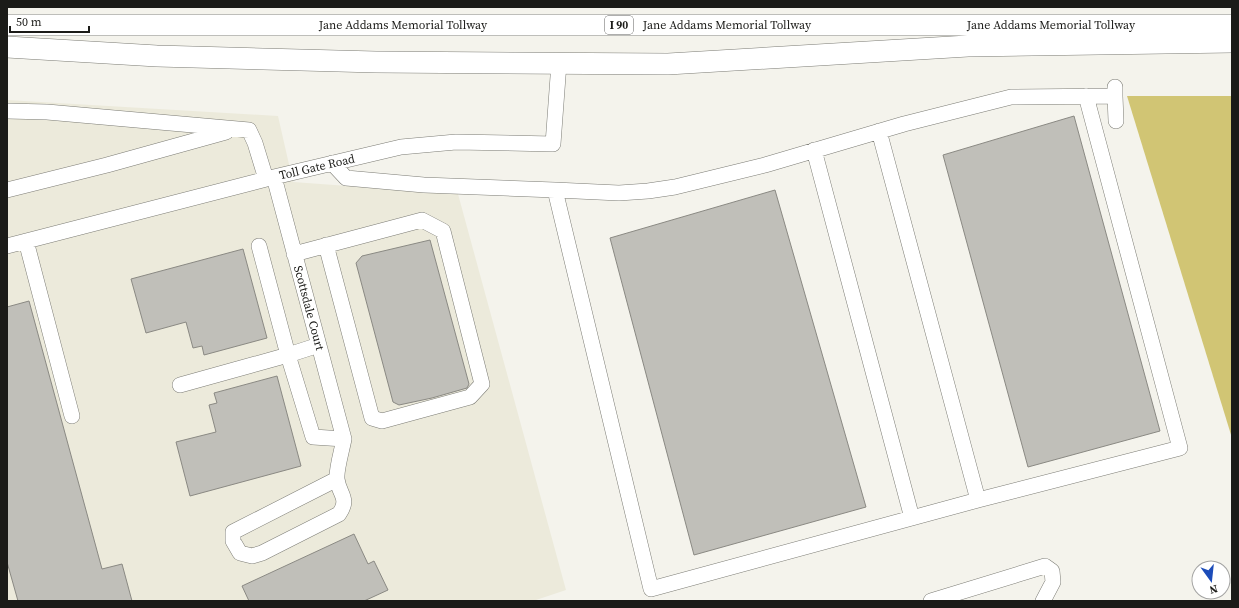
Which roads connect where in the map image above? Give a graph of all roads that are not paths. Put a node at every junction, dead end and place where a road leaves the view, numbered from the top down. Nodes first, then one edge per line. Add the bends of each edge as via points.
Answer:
1 (7, 25) edge
2 (1232, 25) edge
3 (1232, 42) edge
4 (7, 47) edge
5 (559, 63) junction
6 (1086, 96) junction
7 (7, 111) edge
8 (1116, 121) dead end
9 (235, 129) junction
10 (879, 131) junction
11 (814, 150) junction
12 (332, 163) junction
13 (270, 178) junction
14 (7, 190) edge
15 (555, 190) junction
16 (26, 241) junction
17 (326, 245) junction
18 (7, 246) edge
19 (259, 246) dead end
20 (294, 254) junction
21 (319, 345) junction
22 (288, 355) junction
23 (180, 385) dead end
24 (72, 416) dead end
25 (344, 439) junction
26 (337, 479) junction
27 (978, 500) junction
28 (912, 518) junction
29 (931, 601) edge
30 (1043, 601) edge

1 - 2 highway, Jane Addams Memorial Tollway / I 90
3 - 5 highway via 968,46 668,64
4 - 5 highway via 157,56 376,62
5 - 12 street, Toll Gate Road via 553,144 456,142 401,147
6 - 8 street via 1115,91
6 - 10 street via 1011,97
6 - 27 street via 1180,448
7 - 9 street via 47,112
9 - 13 street, Scottsdale Court via 249,130
9 - 14 street
10 - 11 street
10 - 27 street
11 - 15 street via 675,187 619,192
11 - 28 street
12 - 13 street, Toll Gate Road
12 - 15 street via 346,178 424,185
13 - 16 street, Toll Gate Road
13 - 20 street, Scottsdale Court
15 - 28 street via 651,589
16 - 18 street, Toll Gate Road
16 - 24 street
17 - 17 street via 422,220 443,231 482,384 470,397 382,421 372,418
17 - 20 street
19 - 22 street
20 - 21 street, Scottsdale Court
21 - 22 street
21 - 25 street, Scottsdale Court
22 - 23 street
22 - 25 street via 313,437
25 - 26 street
26 - 26 street via 344,499 339,514 262,553 252,556 240,553 233,541 233,532
27 - 28 street
29 - 30 street via 1046,566 1052,571 1053,582

